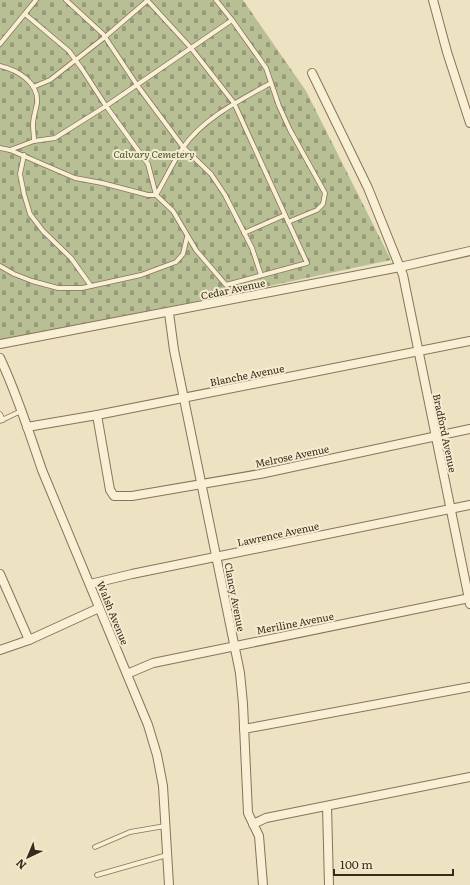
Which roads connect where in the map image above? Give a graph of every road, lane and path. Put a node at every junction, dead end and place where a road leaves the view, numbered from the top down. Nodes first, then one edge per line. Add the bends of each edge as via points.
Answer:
1 (36, 0) edge
2 (66, 0) edge
3 (148, 0) edge
4 (216, 0) edge
5 (433, 0) edge
6 (24, 14) junction
7 (232, 20) junction
8 (105, 37) junction
9 (0, 44) edge
10 (191, 48) junction
11 (75, 60) junction
12 (0, 66) edge
13 (312, 73) dead end
14 (271, 83) junction
15 (137, 85) junction
16 (33, 87) junction
17 (234, 104) junction
18 (106, 106) junction
19 (470, 123) edge
20 (34, 141) junction
21 (183, 147) junction
22 (0, 148) edge
23 (10, 150) junction
24 (24, 156) junction
25 (156, 195) junction
26 (285, 215) junction
27 (288, 222) junction
28 (244, 233) junction
29 (187, 237) junction
30 (470, 251) edge
31 (0, 266) edge
32 (400, 267) junction
33 (260, 275) junction
34 (91, 286) junction
35 (169, 313) junction
36 (470, 341) edge
37 (0, 344) edge
38 (418, 352) junction
39 (0, 358) edge
40 (184, 397) junction
41 (22, 411) junction
42 (0, 414) edge
43 (97, 415) junction
44 (1, 420) edge
45 (28, 427) junction
46 (470, 428) edge
47 (435, 436) junction
48 (202, 484) junction
49 (470, 505) edge
50 (451, 509) junction
51 (217, 557) junction
52 (0, 574) edge
53 (90, 584) junction
54 (470, 600) edge
55 (99, 608) junction
56 (29, 640) junction
57 (234, 646) junction
58 (0, 650) edge
59 (127, 674) junction
60 (470, 687) edge
61 (244, 729) junction
62 (470, 777) edge
63 (327, 806) junction
64 (253, 824) junction
65 (165, 826) junction
66 (95, 847) dead end
67 (167, 855) junction
68 (97, 875) dead end
69 (169, 885) edge
70 (263, 885) edge
71 (329, 885) edge

1 - 6 lane
2 - 8 lane
3 - 8 lane
3 - 10 lane
4 - 7 lane
5 - 19 street
6 - 9 lane
6 - 11 lane via 69,51
7 - 10 lane
7 - 14 lane via 266,68
8 - 11 lane
8 - 15 lane
10 - 15 lane
10 - 17 lane
11 - 16 lane via 50,80
11 - 18 lane
12 - 16 lane via 26,78
13 - 32 street, Bradford Avenue via 368,188
14 - 17 lane
14 - 27 lane via 290,130 324,193 323,204 317,210
15 - 18 lane
15 - 21 lane
16 - 20 lane via 37,102 33,126
17 - 21 lane via 196,132
17 - 26 lane
18 - 20 lane via 55,138
18 - 25 lane via 148,164
20 - 23 lane
21 - 25 lane
21 - 28 lane via 211,174
22 - 23 lane
23 - 24 lane
24 - 25 lane via 75,178
24 - 34 lane via 20,174 30,214 43,231 71,258
25 - 29 lane via 173,211
26 - 27 lane
26 - 28 lane
27 - 33 lane via 307,263
28 - 33 lane via 252,248
29 - 33 lane via 226,284
29 - 34 lane via 183,254 176,262 141,275
30 - 32 street, Cedar Avenue
31 - 34 lane via 32,281 58,288
32 - 35 street, Cedar Avenue
32 - 38 street, Bradford Avenue
35 - 37 street, Cedar Avenue
35 - 40 street, Clancy Avenue
36 - 38 street, Blanche Avenue
38 - 40 street, Blanche Avenue
38 - 47 street, Bradford Avenue
39 - 41 street, Walsh Avenue
40 - 43 street, Blanche Avenue
40 - 48 street, Clancy Avenue
41 - 44 lane
41 - 45 street, Walsh Avenue
42 - 44 lane
43 - 45 street, Blanche Avenue
43 - 48 street, Melrose Avenue via 110,490 114,496 132,496
45 - 53 street, Walsh Avenue via 42,470
46 - 47 street, Melrose Avenue
47 - 48 street, Melrose Avenue
47 - 50 street, Bradford Avenue
48 - 51 street, Clancy Avenue
49 - 50 street, Lawrence Avenue
50 - 51 street, Lawrence Avenue
50 - 54 street, Bradford Avenue
51 - 53 street, Lawrence Avenue
51 - 57 street, Clancy Avenue
52 - 56 street
53 - 55 street, Walsh Avenue
54 - 57 street, Meriline Avenue
55 - 56 street
55 - 59 street, Walsh Avenue
56 - 58 street
57 - 59 street, Meriline Avenue via 153,663
57 - 61 street, Clancy Avenue via 241,681
59 - 65 street, Walsh Avenue via 157,755 163,786
60 - 61 street
61 - 64 street, Clancy Avenue via 248,813
62 - 63 street
63 - 64 street via 266,818
63 - 71 street
64 - 70 street, Clancy Avenue via 260,841
65 - 66 lane via 130,832
65 - 67 street, Walsh Avenue
67 - 68 lane
67 - 69 street, Walsh Avenue

